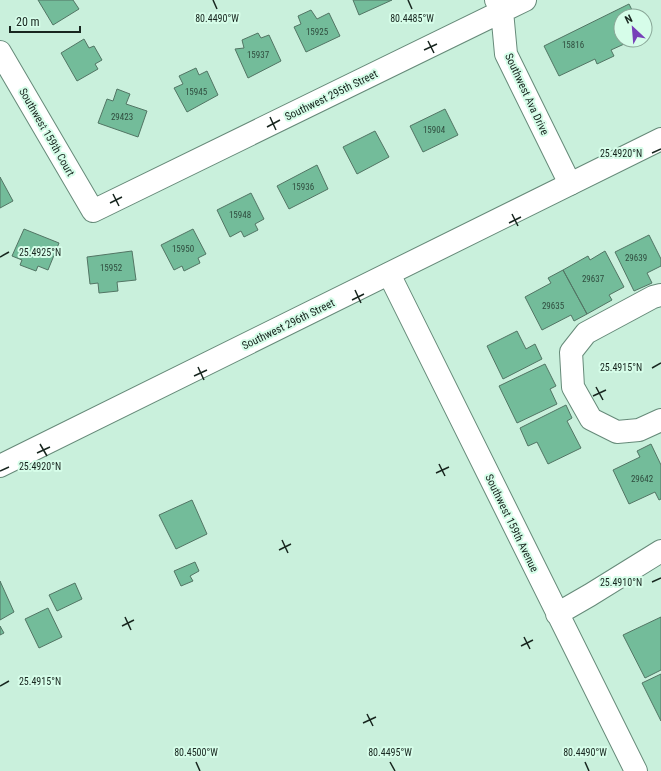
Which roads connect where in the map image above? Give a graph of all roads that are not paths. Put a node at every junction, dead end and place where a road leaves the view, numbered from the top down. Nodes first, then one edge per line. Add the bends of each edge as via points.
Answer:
1 (525, 0) edge
2 (499, 6) edge
3 (0, 52) edge
4 (661, 139) edge
5 (570, 184) junction
6 (93, 211) joint
7 (389, 274) junction
8 (661, 295) edge
9 (661, 420) edge
10 (0, 466) edge
11 (661, 551) edge
12 (557, 614) junction
13 (636, 771) edge

1 - 2 street, Southwest 295th Street
2 - 5 street, Southwest Ava Drive via 506,54
2 - 6 street, Southwest 295th Street
3 - 6 street, Southwest 159th Court
4 - 5 street, Southwest 296th Street
5 - 7 street, Southwest 296th Street
7 - 10 street, Southwest 296th Street
7 - 12 street, Southwest 159th Avenue
8 - 9 street via 586,333 571,352 573,387 591,418 616,432 639,430
11 - 12 street
12 - 13 street, Southwest 159th Avenue

